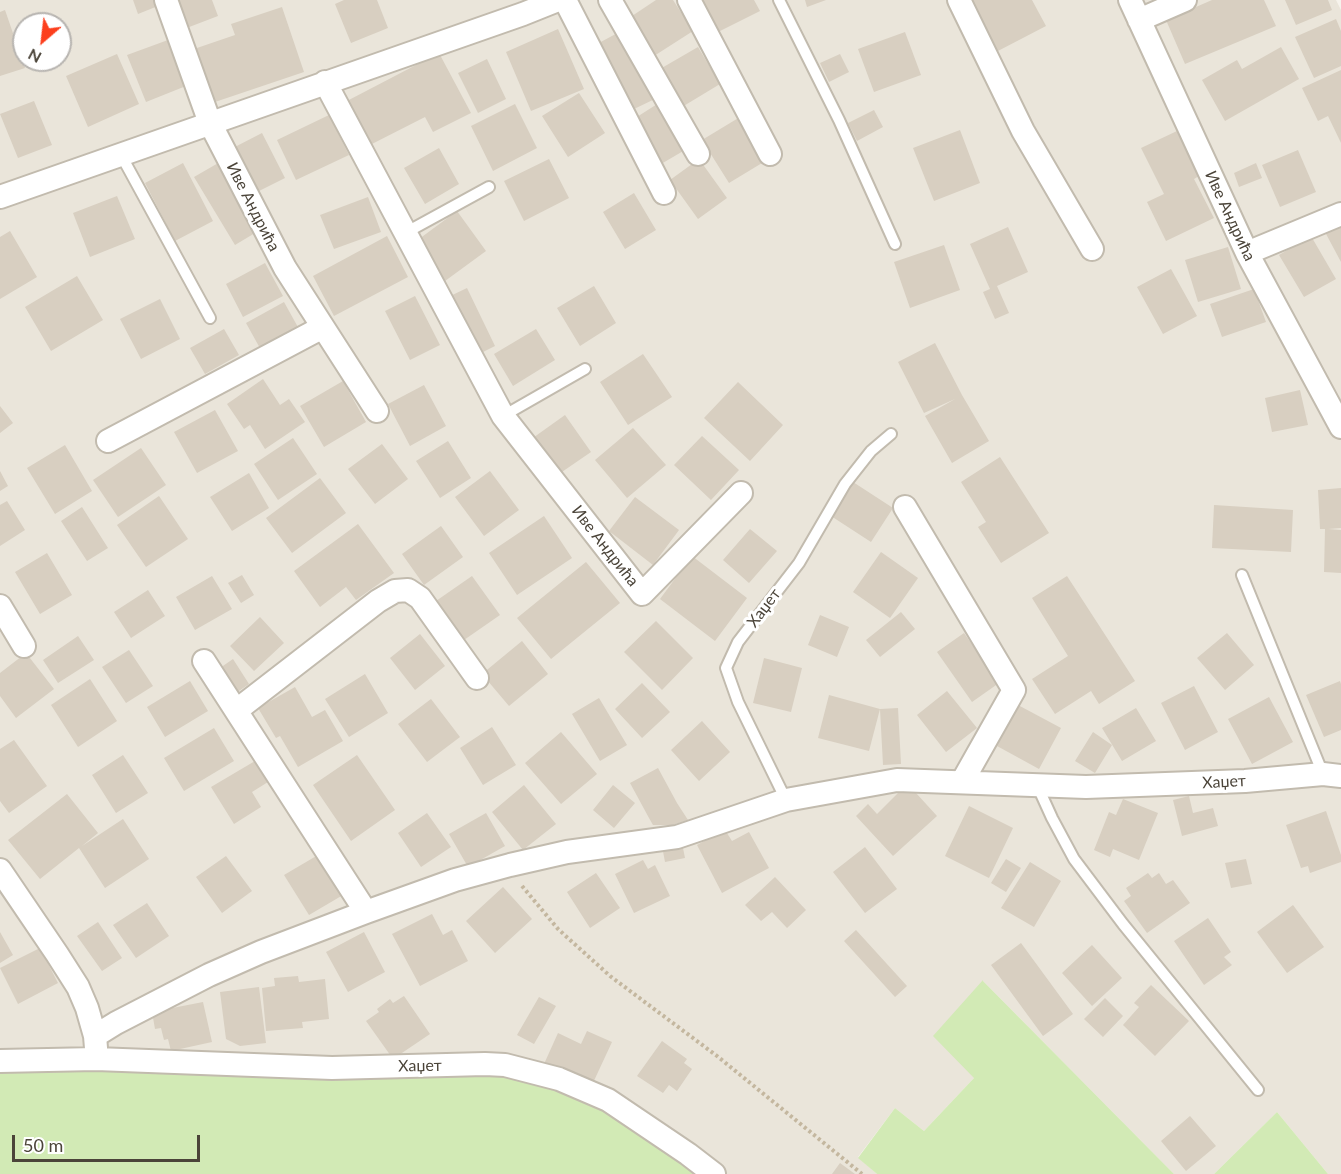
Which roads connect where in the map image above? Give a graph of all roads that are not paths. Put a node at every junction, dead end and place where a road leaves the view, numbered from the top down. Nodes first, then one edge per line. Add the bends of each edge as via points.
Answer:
1 (166, 0) edge
2 (558, 0) edge
3 (565, 0) edge
4 (610, 0) edge
5 (689, 0) edge
6 (779, 0) edge
7 (959, 0) edge
8 (1185, 0) edge
9 (519, 7) edge
10 (1134, 10) edge
11 (325, 82) junction
12 (210, 123) junction
13 (121, 154) junction
14 (698, 154) dead end
15 (770, 154) dead end
16 (489, 187) dead end
17 (663, 193) dead end
18 (0, 197) edge
19 (1341, 214) edge
20 (405, 233) junction
21 (895, 244) dead end
22 (1092, 249) dead end
23 (1247, 253) junction
24 (210, 318) dead end
25 (323, 327) junction
26 (585, 369) dead end
27 (377, 411) dead end
28 (503, 416) junction
29 (1341, 427) edge
30 (891, 434) dead end
31 (108, 441) dead end
32 (741, 493) dead end
33 (905, 507) dead end
34 (1242, 575) dead end
35 (0, 606) edge
36 (24, 646) dead end
37 (204, 661) dead end
38 (477, 678) dead end
39 (237, 710) junction
40 (1332, 775) edge
41 (962, 782) junction
42 (1037, 785) junction
43 (786, 800) junction
44 (0, 870) edge
45 (366, 912) junction
46 (95, 1036) junction
47 (96, 1059) junction
48 (0, 1061) edge
49 (1258, 1090) dead end
50 (688, 1154) junction
51 (703, 1174) edge
52 (714, 1174) edge

1 - 12 street, Иве Андрића
2 - 9 street
3 - 17 street
4 - 14 street
5 - 15 street
6 - 21 lane
7 - 22 street via 1023,131
8 - 10 street
9 - 11 street
10 - 23 street, Иве Андрића
11 - 12 street
11 - 20 street, Иве Андрића
12 - 13 street
12 - 25 street, Иве Андрића via 285,268
13 - 18 street
13 - 24 lane
16 - 20 lane
19 - 23 street
20 - 28 street, Иве Андрића
23 - 29 street, Иве Андрића
25 - 27 street, Иве Андрића
25 - 31 street
26 - 28 lane
28 - 32 street, Иве Андрића via 642,594
30 - 43 lane, Хаџет via 871,451 845,484 799,563 738,642 726,668 738,702
33 - 41 street via 1014,690
34 - 40 lane
35 - 36 street
37 - 39 street
38 - 39 street via 420,598 408,590 395,591
39 - 45 street
40 - 42 street, Хаџет via 1188,784
41 - 42 street, Хаџет
41 - 43 street, Хаџет via 897,780
42 - 49 lane via 1074,858
43 - 45 street, Хаџет via 676,837 567,852 510,865
44 - 46 street via 78,987
45 - 46 street, Хаџет via 209,975
46 - 47 street
47 - 48 street, Хаџет
47 - 50 street, Хаџет via 332,1068 505,1065 559,1079 608,1100
50 - 51 lane
50 - 52 street, Хаџет

